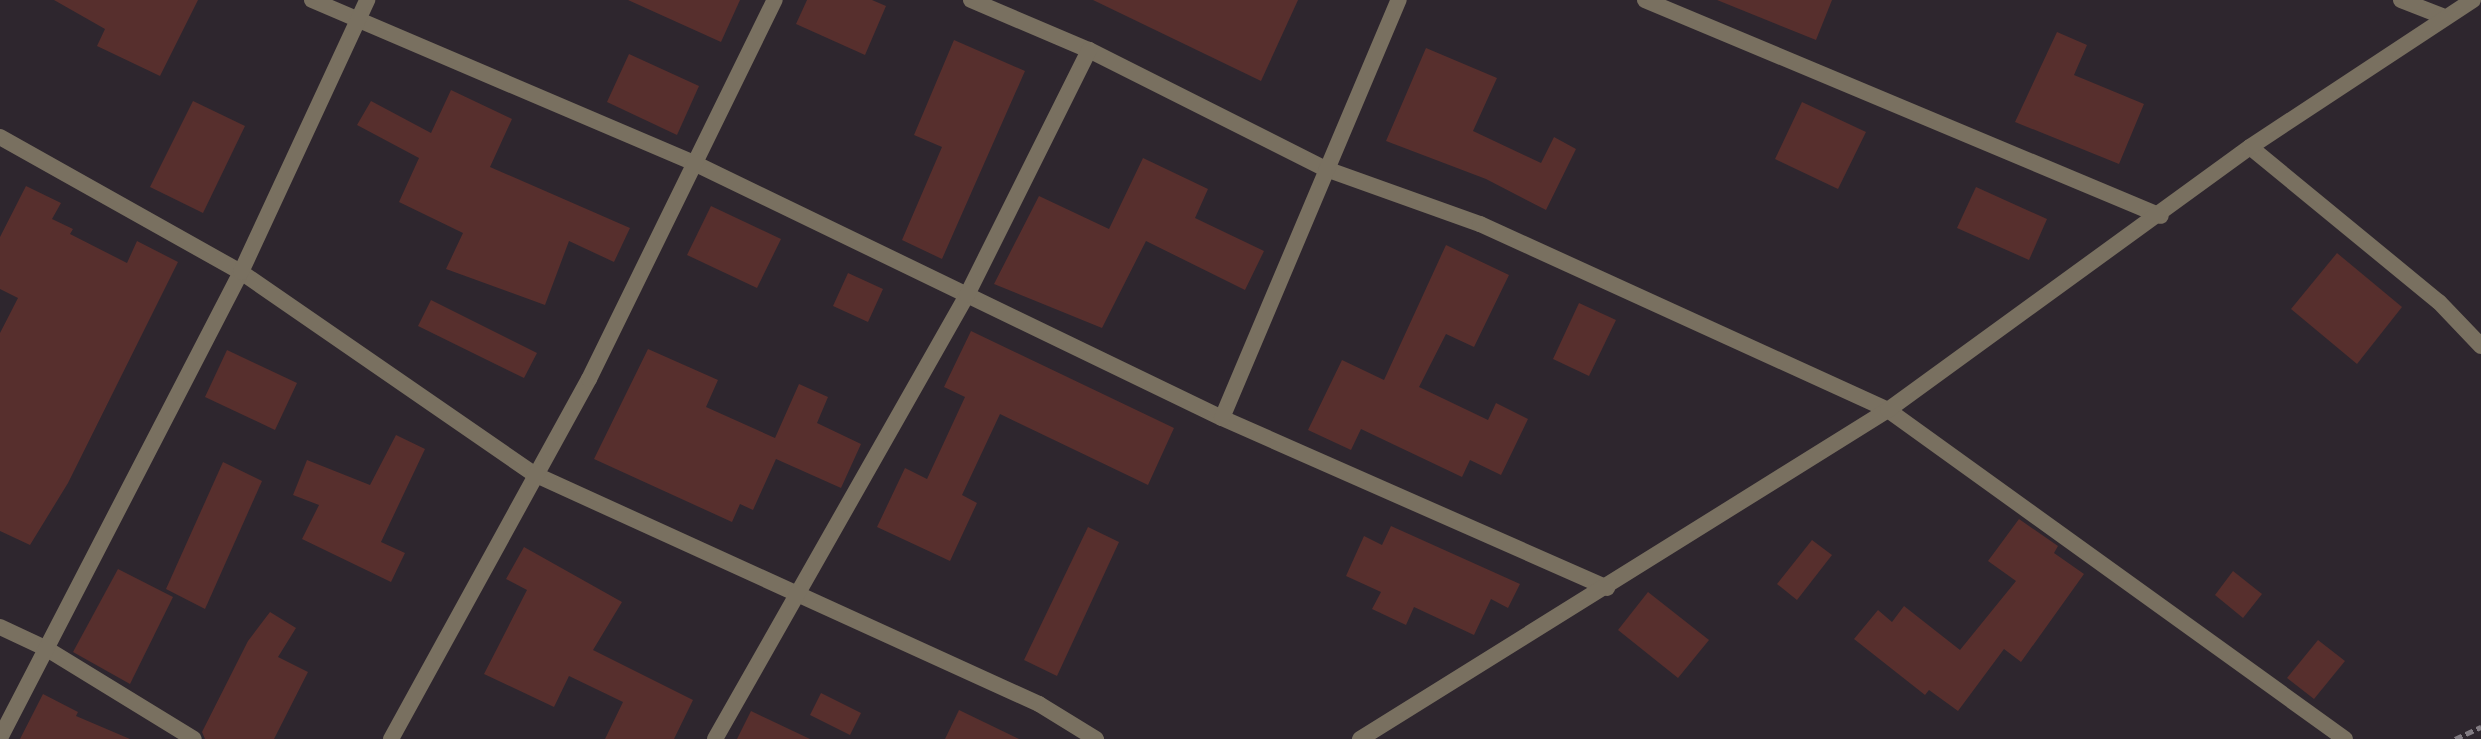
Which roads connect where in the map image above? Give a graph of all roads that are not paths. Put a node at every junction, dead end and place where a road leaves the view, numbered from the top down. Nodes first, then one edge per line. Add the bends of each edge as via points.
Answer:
1 (312, 0) edge
2 (367, 0) edge
3 (775, 0) edge
4 (971, 0) edge
5 (1399, 0) edge
6 (1645, 0) edge
7 (2401, 0) edge
8 (2473, 0) edge
9 (2442, 16) junction
10 (357, 23) junction
11 (1089, 50) junction
12 (0, 137) edge
13 (2250, 147) junction
14 (696, 164) junction
15 (1326, 169) junction
16 (2161, 216) junction
17 (241, 272) junction
18 (967, 295) junction
19 (2481, 346) edge
20 (1888, 410) junction
21 (1222, 418) junction
22 (534, 474) junction
23 (1607, 588) junction
24 (798, 594) junction
25 (0, 627) edge
26 (47, 649) junction
27 (0, 738) edge
28 (194, 739) edge
29 (391, 739) edge
30 (715, 739) edge
31 (1096, 739) edge
32 (1360, 739) edge
33 (2345, 739) edge

1 - 10 street
2 - 10 street
3 - 14 street
4 - 11 street
5 - 15 street
6 - 16 street
7 - 9 street
8 - 9 street
9 - 13 street
10 - 14 street
10 - 17 street
11 - 15 street
11 - 18 street
12 - 17 street
13 - 16 street
13 - 19 street via 2439,302
14 - 18 street
14 - 22 street via 589,379
15 - 20 street via 1480,224
15 - 21 street
16 - 20 street
17 - 22 street
17 - 26 street
18 - 21 street
18 - 24 street
20 - 23 street
20 - 33 street
21 - 23 street
22 - 24 street
22 - 29 street
23 - 32 street
24 - 30 street
24 - 31 street via 1039,704
25 - 26 street
26 - 27 street
26 - 28 street

